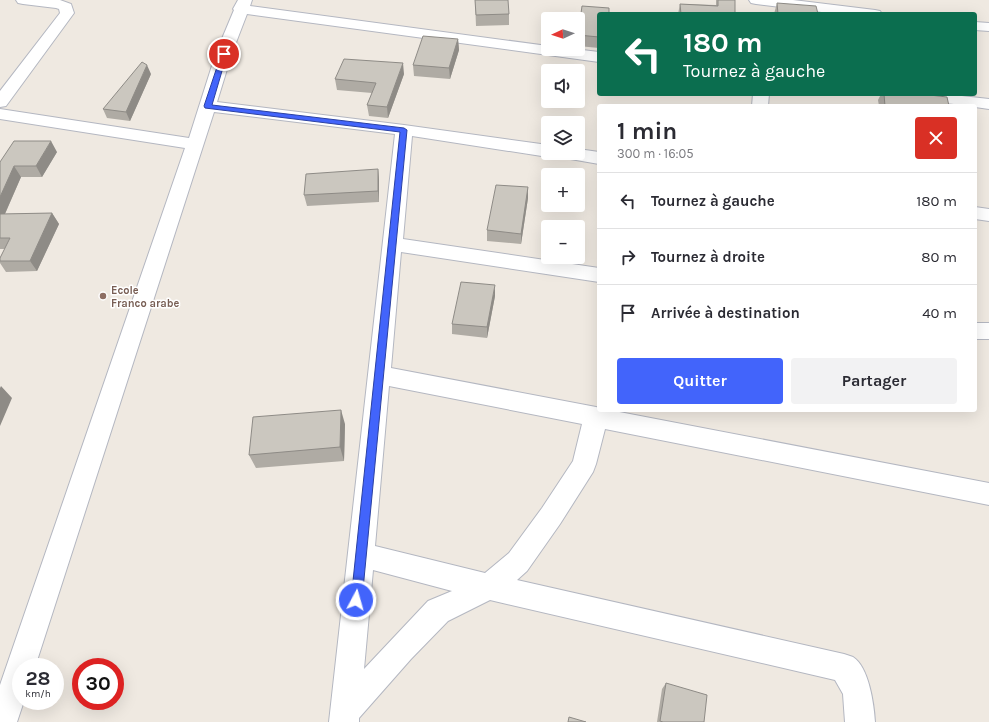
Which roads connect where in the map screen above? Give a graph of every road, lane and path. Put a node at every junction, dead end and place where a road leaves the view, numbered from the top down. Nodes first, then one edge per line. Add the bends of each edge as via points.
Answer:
1 (23, 0) edge
2 (763, 4) edge
3 (243, 5) edge
4 (853, 12) edge
5 (977, 26) edge
6 (989, 27) edge
7 (597, 57) edge
8 (919, 96) edge
9 (989, 104) edge
10 (208, 106) junction
11 (1, 112) edge
12 (404, 130) junction
13 (194, 144) junction
14 (541, 150) edge
15 (585, 156) edge
16 (597, 158) edge
17 (977, 213) edge
18 (989, 215) edge
19 (392, 244) junction
20 (597, 275) edge
21 (977, 331) edge
22 (989, 331) edge
23 (379, 376) junction
24 (596, 417) junction
25 (989, 494) edge
26 (361, 555) junction
27 (489, 587) junction
28 (345, 717) edge
29 (2, 722) edge
30 (860, 722) edge

1 - 11 street via 59,4 66,7 67,13
2 - 4 street
3 - 7 street
3 - 10 street
5 - 6 street
8 - 9 street
10 - 12 street
10 - 13 street
11 - 13 street
12 - 14 street
12 - 19 street
13 - 29 street
15 - 16 street
17 - 18 street
19 - 20 street
19 - 23 street
21 - 22 street
23 - 24 street
23 - 26 street
24 - 25 street
24 - 27 street via 584,464 518,562
26 - 27 street
26 - 28 street
27 - 28 street via 438,611 401,648
27 - 30 street via 844,668 853,679 859,696

